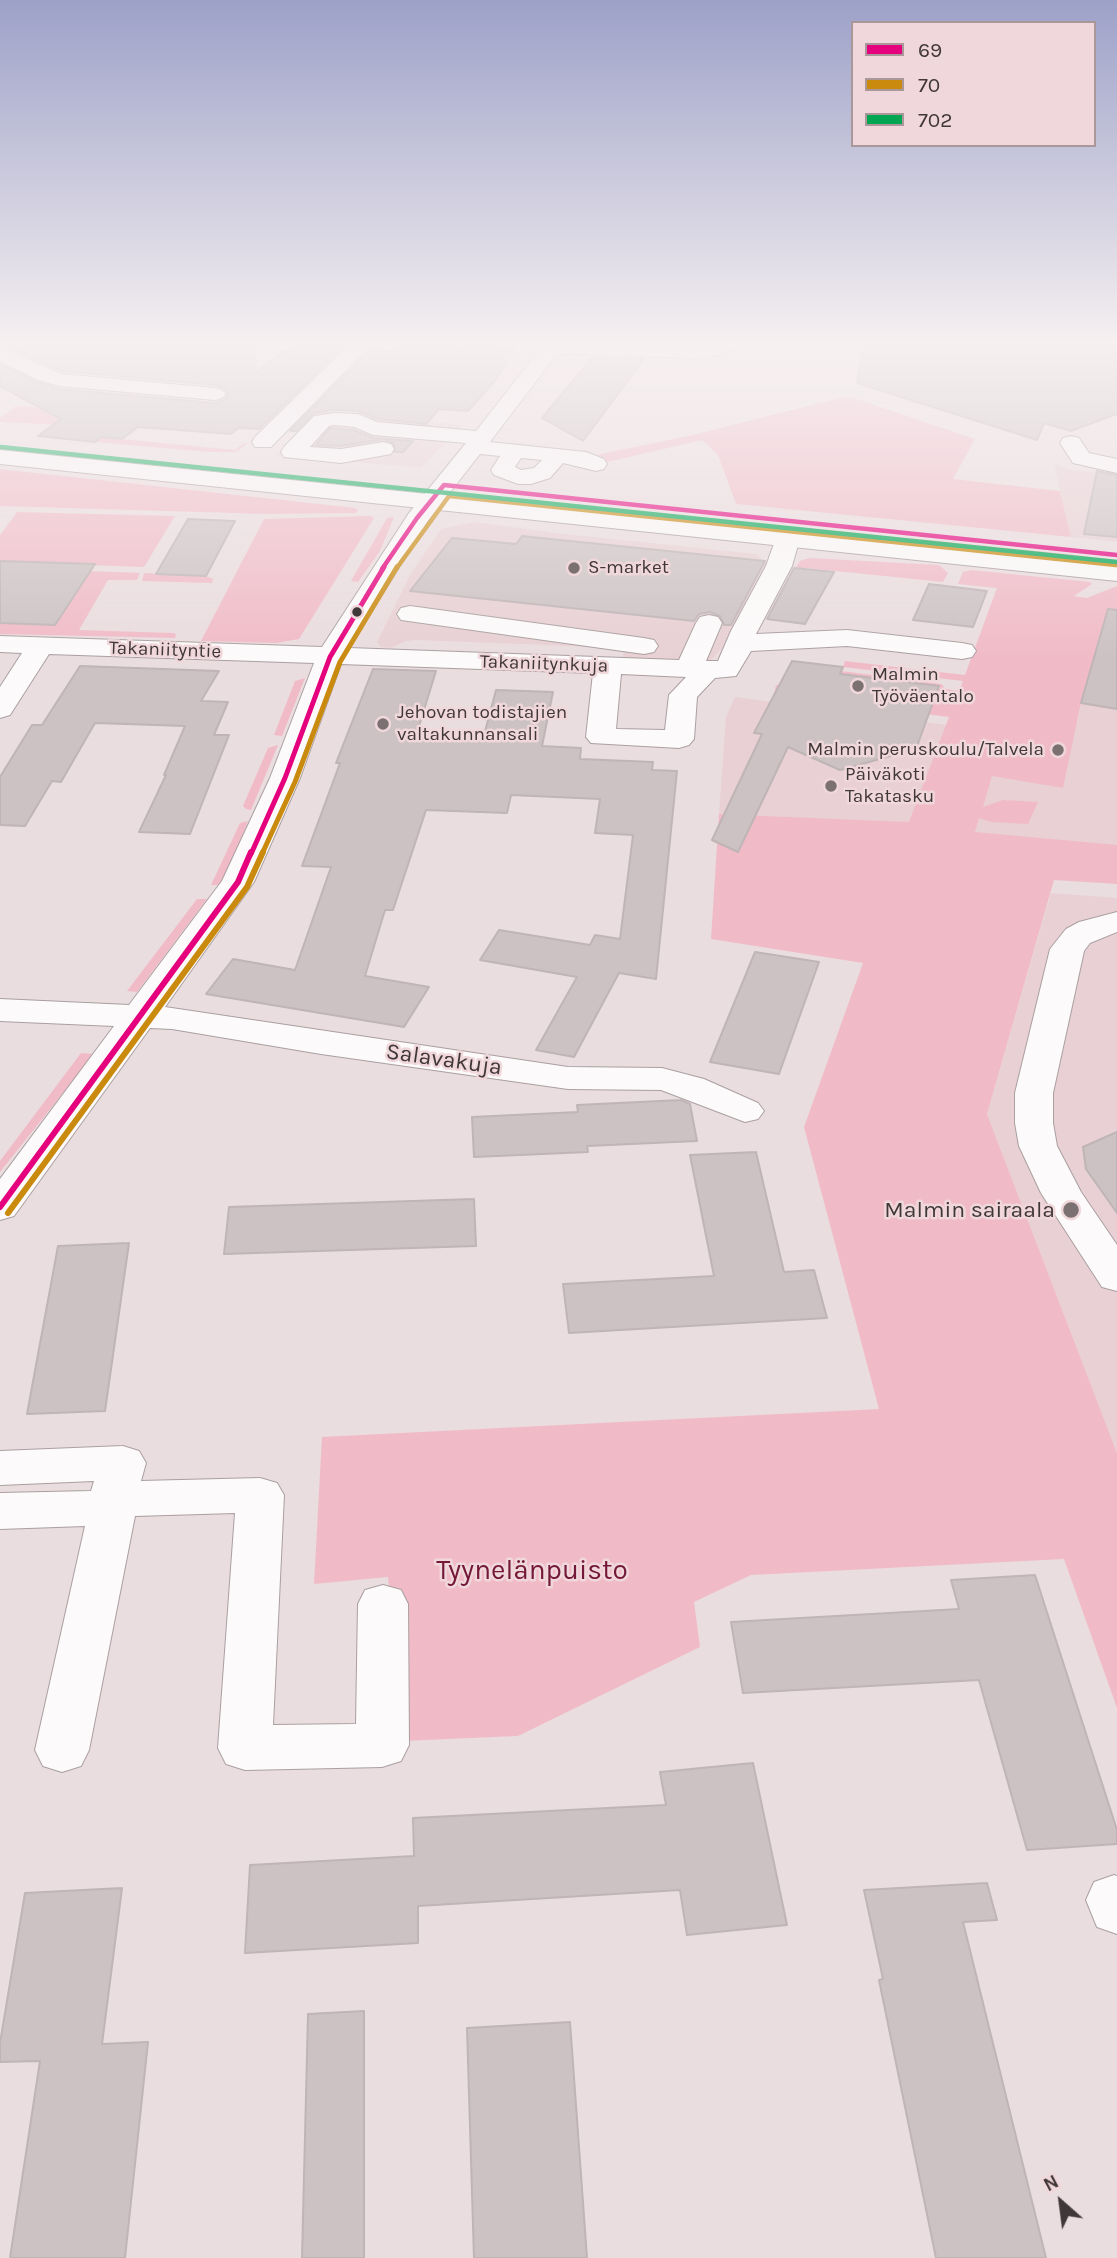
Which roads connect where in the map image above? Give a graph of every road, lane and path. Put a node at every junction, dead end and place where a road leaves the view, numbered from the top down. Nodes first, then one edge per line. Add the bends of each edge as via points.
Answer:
1 (62, 448) edge
2 (296, 448) edge
3 (392, 448) edge
4 (474, 448) edge
5 (504, 448) edge
6 (383, 449) joint
7 (1076, 451) dead end
8 (0, 457) edge
9 (596, 464) dead end
10 (1117, 466) edge
11 (438, 493) junction
12 (788, 538) junction
13 (1117, 555) edge
14 (1117, 573) edge
15 (410, 614) dead end
16 (656, 619) dead end
17 (709, 623) dead end
18 (739, 643) junction
19 (0, 644) edge
20 (641, 645) junction
21 (40, 646) junction
22 (962, 651) dead end
23 (330, 657) junction
24 (696, 663) junction
25 (608, 666) junction
26 (0, 709) edge
27 (1117, 922) edge
28 (0, 1010) edge
29 (138, 1017) junction
30 (746, 1111) dead end
31 (0, 1207) edge
32 (1117, 1277) edge
33 (0, 1468) edge
34 (116, 1490) junction
35 (0, 1511) edge
36 (383, 1604) dead end
37 (62, 1751) dead end

1 - 11 street
2 - 6 street via 292,452 341,456
3 - 6 street
4 - 11 street
5 - 9 street
7 - 10 street
8 - 11 street
11 - 12 street
11 - 13 street via 719,509
11 - 23 street via 381,571
12 - 14 street
12 - 18 street via 779,566
15 - 20 street
16 - 20 street
17 - 24 street
18 - 22 street via 847,638
18 - 24 street, Takaniitynkuja via 726,670
19 - 21 street, Takaniityntie
20 - 24 street
21 - 23 street, Takaniityntie
21 - 26 street
23 - 25 street, Takaniitynkuja
23 - 29 street via 285,778 238,882
24 - 25 street, Takaniitynkuja
24 - 25 street via 702,677 683,695 680,739 601,737
27 - 32 street via 1078,936 1068,949 1034,1093 1038,1146 1061,1193
28 - 29 street, Salavakuja
29 - 30 street, Salavakuja via 172,1018 568,1078 662,1079
29 - 31 street
33 - 34 street
34 - 35 street
34 - 36 street via 260,1495 246,1748 382,1745
34 - 37 street

